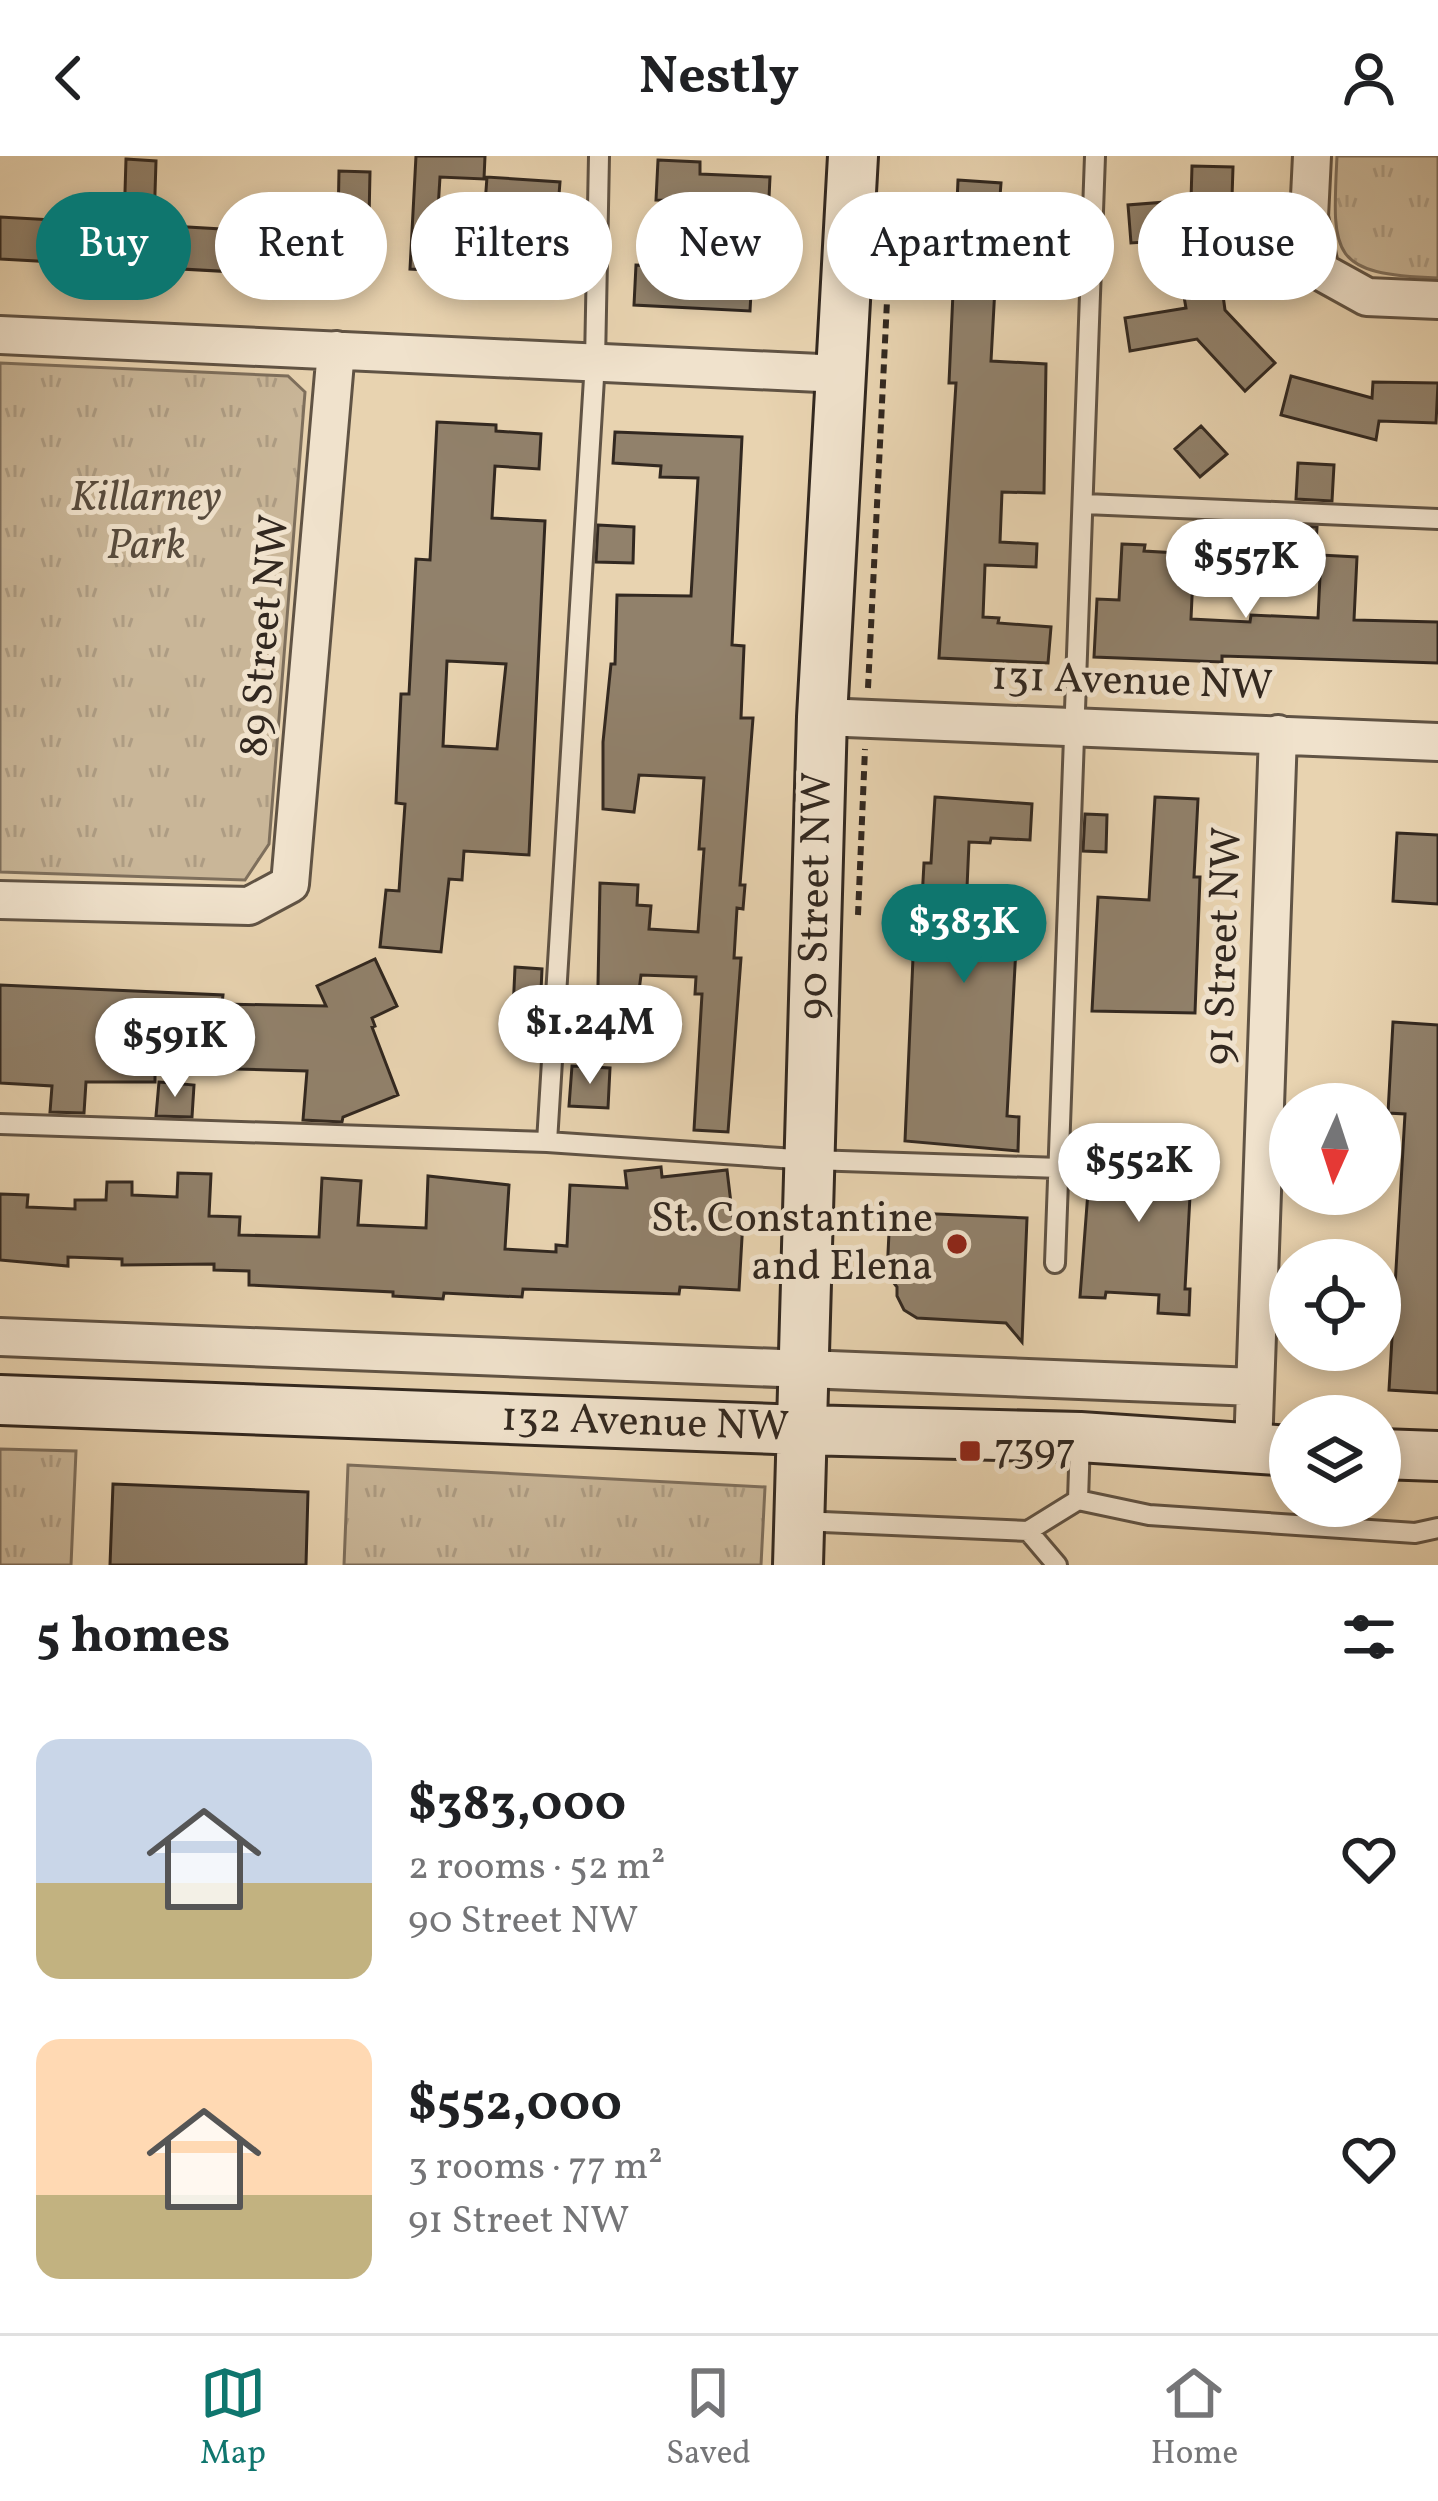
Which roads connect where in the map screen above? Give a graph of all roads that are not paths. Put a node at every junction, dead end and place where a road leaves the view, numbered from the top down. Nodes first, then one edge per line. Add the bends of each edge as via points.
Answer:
1 (598, 156) edge
2 (853, 156) edge
3 (1095, 156) edge
4 (1312, 156) edge
5 (1438, 299) edge
6 (0, 335) edge
7 (337, 350) junction
8 (595, 362) junction
9 (842, 374) junction
10 (1085, 504) junction
11 (1438, 519) edge
12 (844, 718) junction
13 (1076, 725) junction
14 (1278, 734) junction
15 (1438, 742) edge
16 (0, 900) edge
17 (0, 1124) edge
18 (547, 1142) junction
19 (811, 1160) junction
20 (1060, 1168) junction
21 (1055, 1263) dead end
22 (0, 1337) edge
23 (806, 1367) junction
24 (1255, 1387) junction
25 (0, 1400) edge
26 (803, 1430) junction
27 (1080, 1436) junction
28 (1269, 1439) edge
29 (1269, 1450) edge
30 (1401, 1455) edge
31 (1438, 1456) edge
32 (1078, 1500) junction
33 (1438, 1528) edge
34 (1028, 1531) junction
35 (799, 1543) edge
36 (1057, 1565) edge

1 - 8 lane
2 - 9 street, 90 Street NW
3 - 10 lane
4 - 5 street via 1309,217 1320,271 1366,297
6 - 7 street
7 - 8 street
7 - 16 street, 89 Street NW via 290,884 249,906
8 - 9 street
8 - 18 lane
9 - 12 street, 90 Street NW
10 - 11 lane
10 - 13 lane
12 - 13 street, 131 Avenue NW
12 - 19 street, 90 Street NW
13 - 14 street, 131 Avenue NW
13 - 20 lane
14 - 15 street, 131 Avenue NW
14 - 24 street, 91 Street NW
17 - 18 lane
18 - 19 lane
19 - 20 lane
19 - 23 street, 90 Street NW
20 - 21 lane
22 - 23 street, 132 Avenue NW
23 - 24 street, 132 Avenue NW
23 - 26 street, 90 Street NW
24 - 28 street, 91 Street NW
25 - 26 street, 132 Avenue NW
26 - 27 street, 132 Avenue NW
26 - 35 street, 90 Street NW
27 - 29 street, 132 Avenue NW
27 - 32 lane
30 - 31 street
32 - 33 lane via 1149,1515 1415,1533
32 - 34 lane
34 - 35 lane
34 - 36 lane

